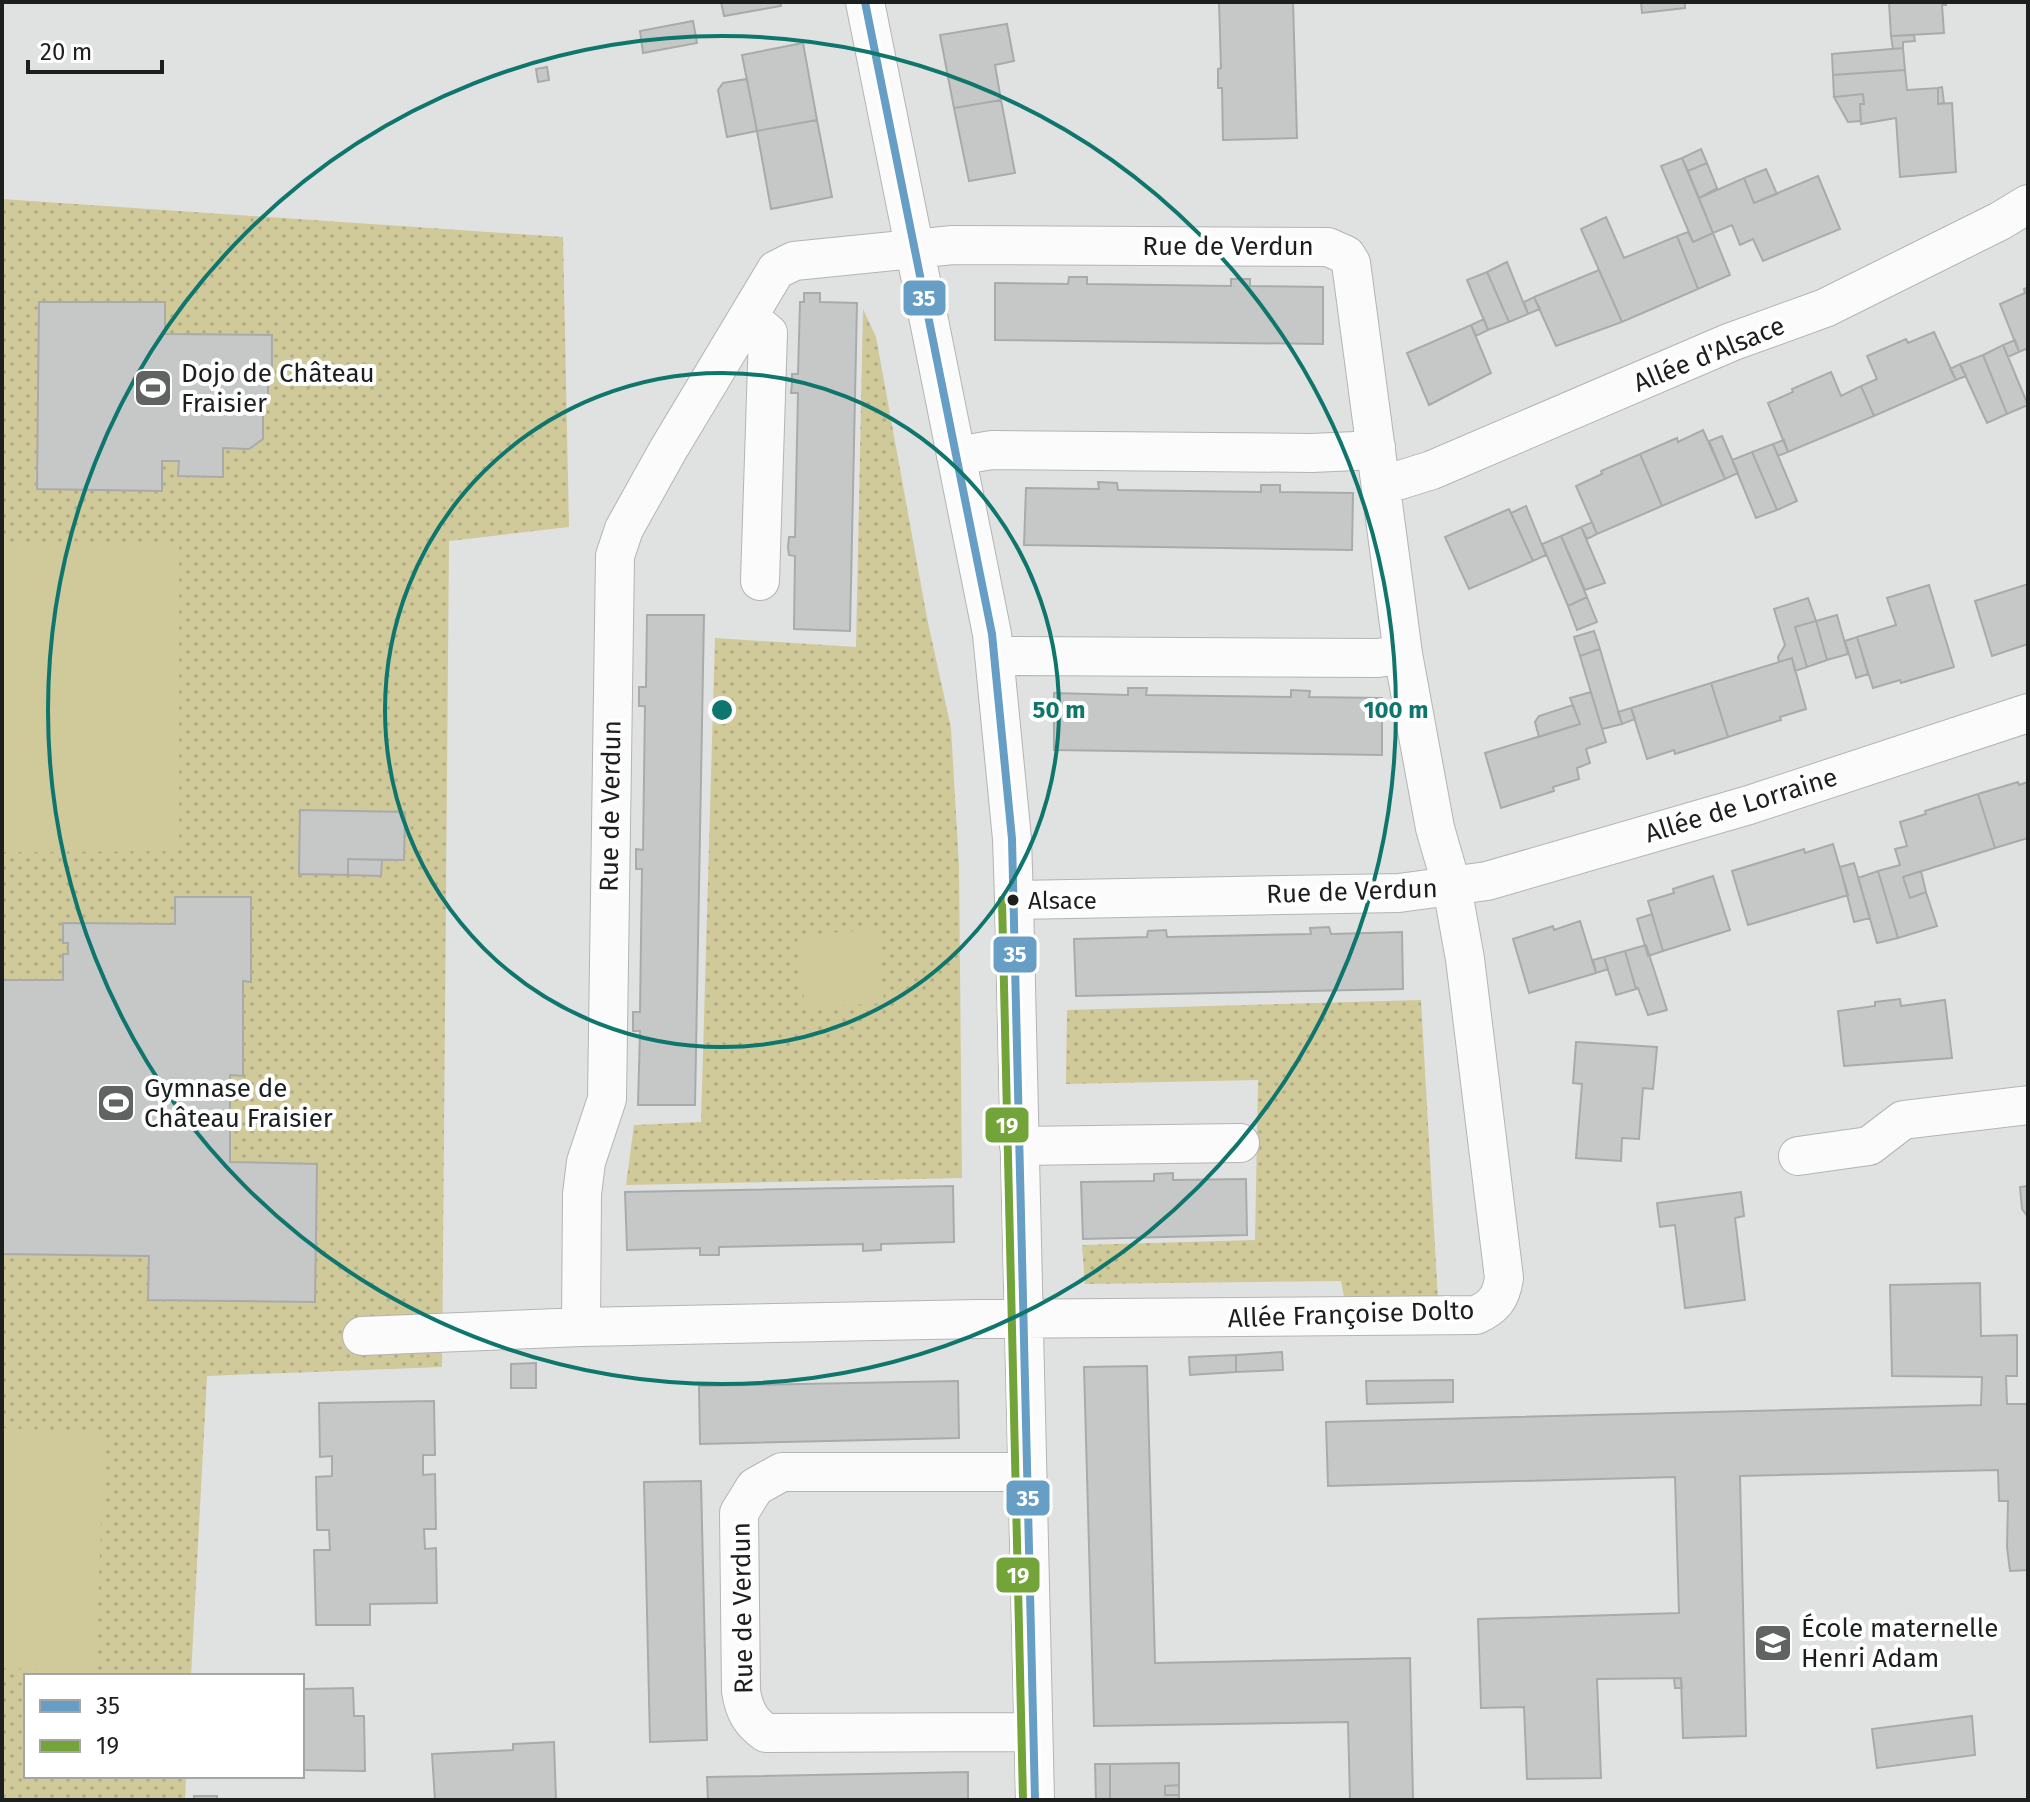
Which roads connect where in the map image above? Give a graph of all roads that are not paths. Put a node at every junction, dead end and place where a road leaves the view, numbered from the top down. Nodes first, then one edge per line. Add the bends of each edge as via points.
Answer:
1 (865, 2) edge
2 (2028, 204) edge
3 (914, 250) junction
4 (748, 317) junction
5 (956, 456) junction
6 (1379, 464) junction
7 (760, 581) dead end
8 (1403, 654) junction
9 (994, 656) junction
10 (2028, 713) edge
11 (1452, 887) junction
12 (1014, 900) junction
13 (2028, 1105) edge
14 (1240, 1143) dead end
15 (1019, 1146) junction
16 (1798, 1156) dead end
17 (1022, 1318) junction
18 (581, 1327) junction
19 (362, 1336) dead end
20 (1027, 1472) junction
21 (1033, 1732) junction
22 (1035, 1800) edge

1 - 3 street
2 - 6 street, Allée d'Alsace via 1825,308 1731,342 1432,470 1400,480
3 - 4 street, Rue de Verdun via 794,261 776,270
3 - 5 street
3 - 6 street, Rue de Verdun via 953,245 1337,249 1351,263
4 - 7 street via 768,333
4 - 18 street, Rue de Verdun via 624,529 615,556 607,1099 586,1162 582,1194
5 - 6 street via 992,450 1355,451
5 - 9 street
6 - 8 street, Rue de Verdun
8 - 9 street
8 - 11 street, Rue de Verdun via 1435,828
9 - 12 street
10 - 11 street, Allée de Lorraine via 1749,805
11 - 12 street, Rue de Verdun via 1399,893
11 - 17 street, Allée Françoise Dolto via 1504,1278 1502,1294 1490,1309 1476,1315
12 - 15 street
13 - 16 street via 1903,1120 1869,1146
14 - 15 street
15 - 17 street
17 - 18 street
17 - 20 street
18 - 19 street
20 - 21 street
20 - 21 street, Rue de Verdun via 782,1472 755,1487 739,1513 741,1676 743,1707 766,1733
21 - 22 street

